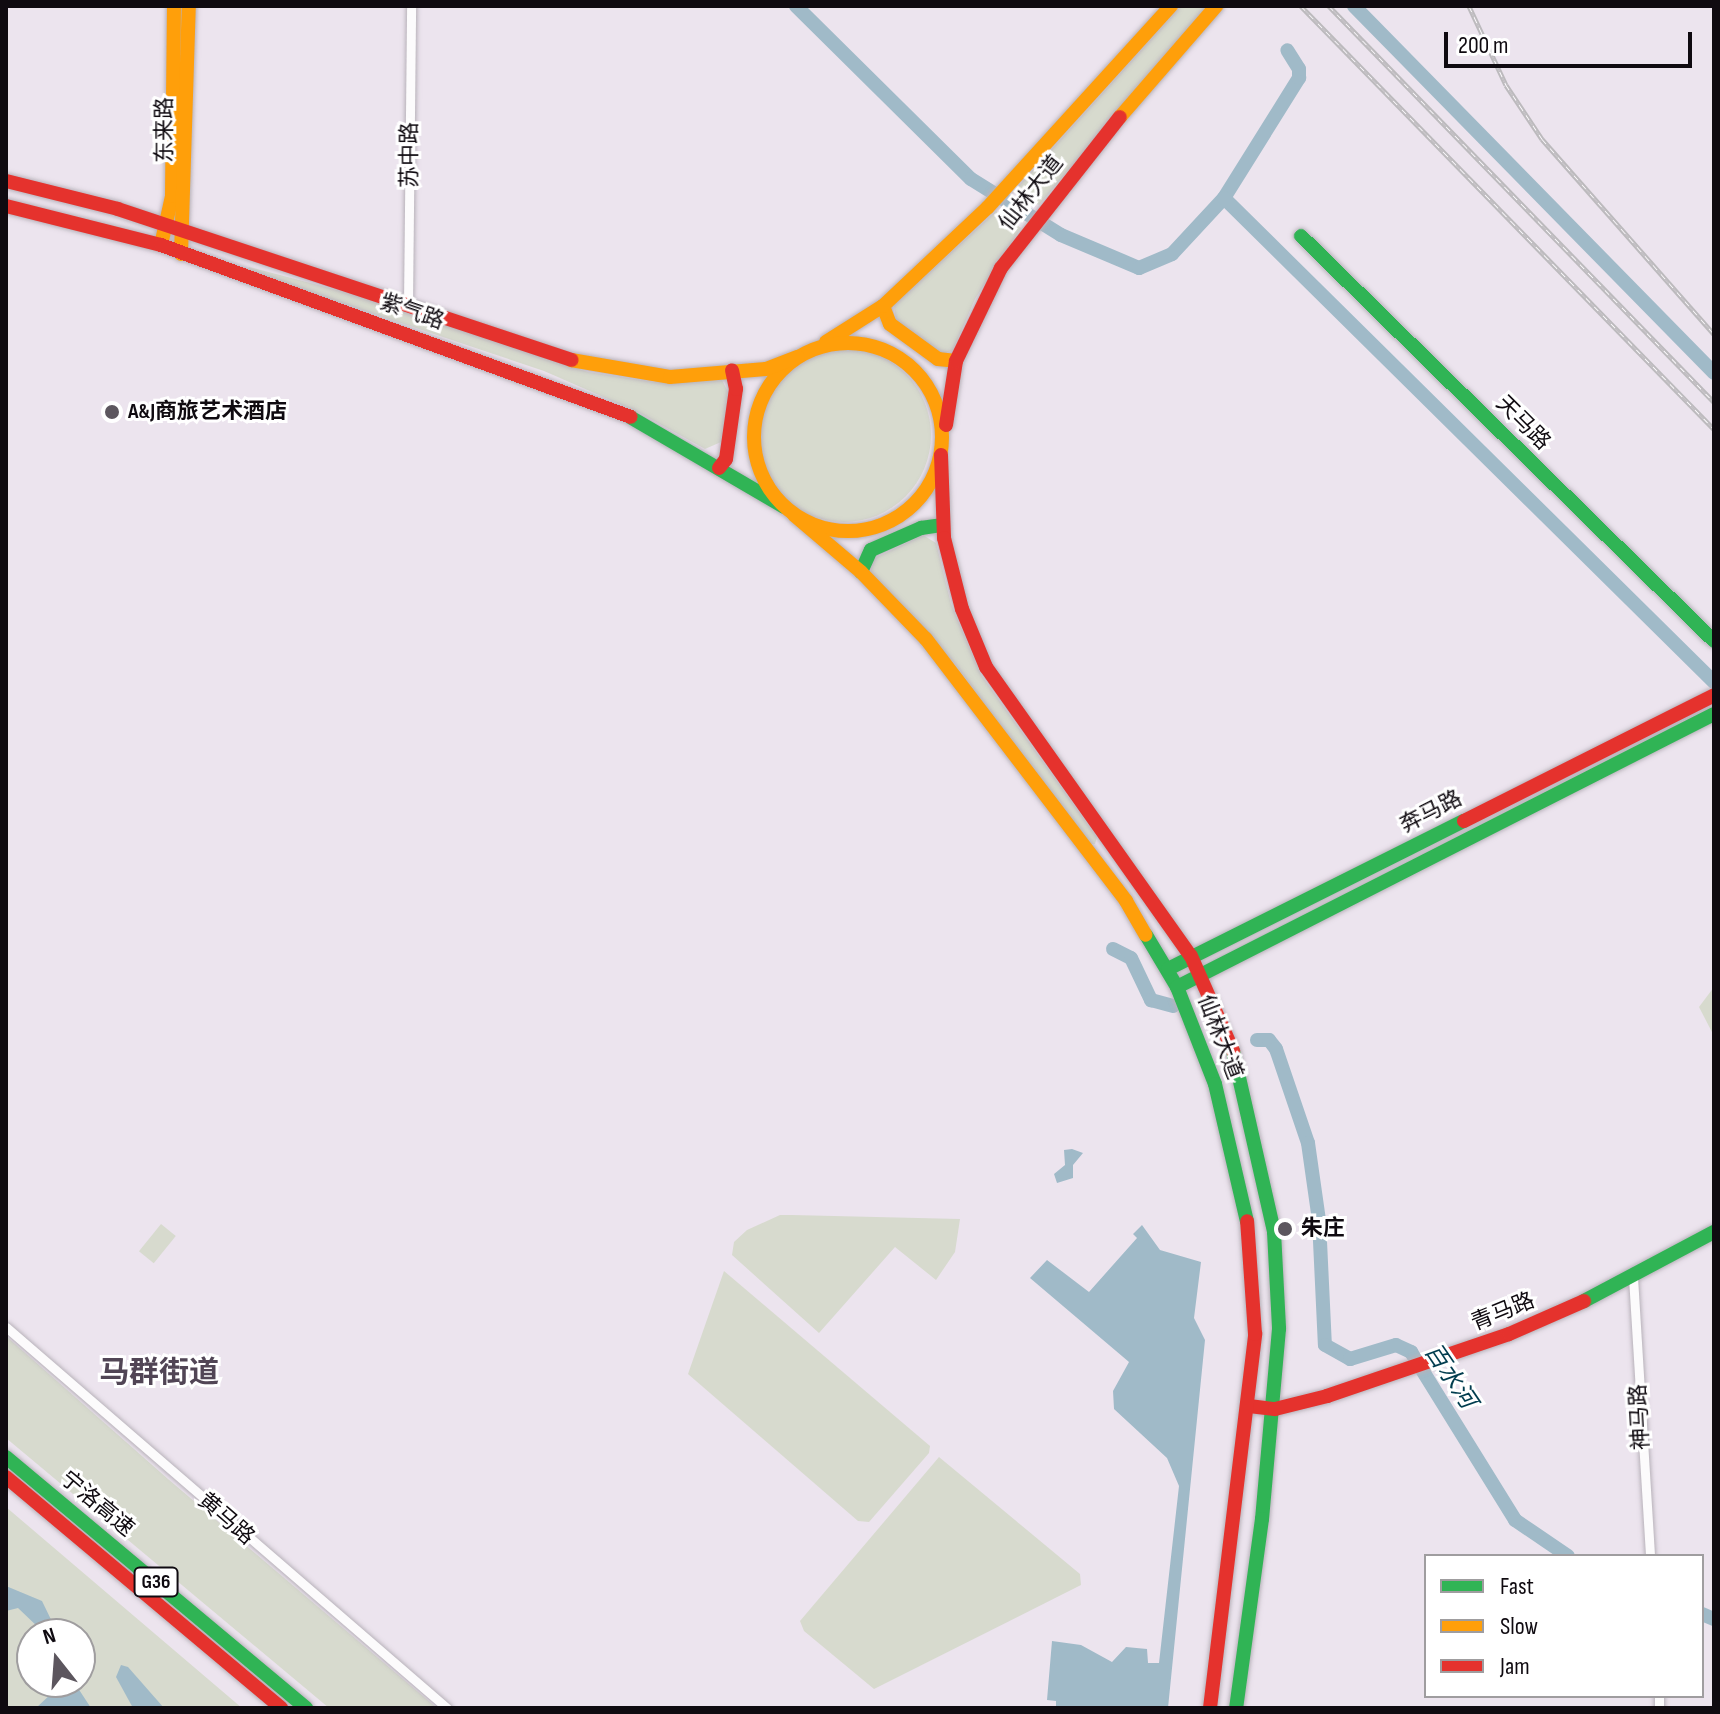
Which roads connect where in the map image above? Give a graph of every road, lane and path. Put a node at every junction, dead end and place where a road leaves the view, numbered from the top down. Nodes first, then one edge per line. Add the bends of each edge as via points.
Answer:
1 (174, 6) edge
2 (189, 6) edge
3 (411, 6) edge
4 (1171, 6) edge
5 (1216, 6) edge
6 (6, 181) edge
7 (90, 202) junction
8 (6, 206) edge
9 (84, 222) junction
10 (166, 225) junction
11 (183, 231) junction
12 (1301, 236) dead end
13 (161, 245) junction
14 (181, 254) junction
15 (258, 257) junction
16 (247, 279) junction
17 (408, 305) junction
18 (883, 306) junction
19 (812, 350) junction
20 (798, 357) junction
21 (956, 361) junction
22 (732, 370) junction
23 (942, 448) junction
24 (719, 468) junction
25 (789, 511) junction
26 (943, 525) junction
27 (861, 572) junction
28 (1714, 641) edge
29 (1713, 695) edge
30 (1714, 714) edge
31 (1191, 956) junction
32 (1168, 969) junction
33 (1200, 975) junction
34 (1177, 987) junction
35 (1714, 1232) edge
36 (1633, 1277) junction
37 (6, 1327) edge
38 (1254, 1328) junction
39 (1279, 1329) junction
40 (1249, 1406) junction
41 (1275, 1409) junction
42 (6, 1457) edge
43 (6, 1477) edge
44 (1650, 1554) edge
45 (281, 1708) edge
46 (306, 1708) edge
47 (447, 1708) edge
48 (1210, 1708) edge
49 (1236, 1708) edge

1 - 10 main road, 东来路 via 172,196
2 - 11 main road, 东来路
3 - 17 street, 苏中路
4 - 18 main road, 仙林大道 via 1007,188
5 - 21 main road, 仙林大道 via 1026,232 977,311
6 - 7 main road, 紫气路
7 - 9 main road via 94,213
7 - 10 main road, 紫气路
8 - 9 main road, 紫气路
9 - 13 main road, 紫气路
10 - 11 main road, 紫气路
10 - 13 main road, 东来路
11 - 14 main road, 东来路
11 - 15 main road, 紫气路
12 - 28 main road, 天马路
13 - 14 main road, 紫气路
14 - 16 main road, 紫气路
15 - 16 main road via 242,265
15 - 17 main road, 紫气路
16 - 24 main road, 紫气路 via 598,402
17 - 22 main road, 紫气路 via 590,366 670,377
18 - 19 main road, 仙林大道
18 - 21 main road via 890,324 938,359
19 - 20 main road
19 - 23 main road via 856,343 903,360 932,393
20 - 22 main road, 紫气路 via 766,369
20 - 25 main road via 764,395 753,433 759,468
21 - 23 main road, 仙林大道
22 - 24 main road via 736,389 726,459
23 - 25 main road via 920,499 879,526 830,530
23 - 26 main road, 仙林大道
24 - 25 main road, 紫气路
25 - 27 main road, 仙林大道
26 - 27 main road via 921,528 871,550
26 - 31 main road, 仙林大道 via 962,609 986,667
27 - 32 main road, 仙林大道 via 926,639 995,727 1126,901
29 - 31 main road, 奔马路
30 - 33 main road, 奔马路
31 - 32 main road, 奔马路
31 - 33 main road, 仙林大道
32 - 34 main road, 仙林大道
33 - 34 main road, 奔马路
33 - 39 main road, 仙林大道 via 1232,1049 1262,1163 1274,1232
34 - 38 main road, 仙林大道 via 1231,1136 1246,1213
35 - 36 main road, 青马路
36 - 41 main road, 青马路 via 1413,1370
36 - 44 street, 神马路
37 - 47 street, 黄马路
38 - 39 main road
38 - 40 main road, 仙林大道
39 - 41 main road, 仙林大道
40 - 41 main road, 青马路
40 - 48 main road, 仙林大道
41 - 49 main road, 仙林大道
42 - 46 main road, 宁洛高速 / G36
43 - 45 main road, 宁洛高速 / G36

